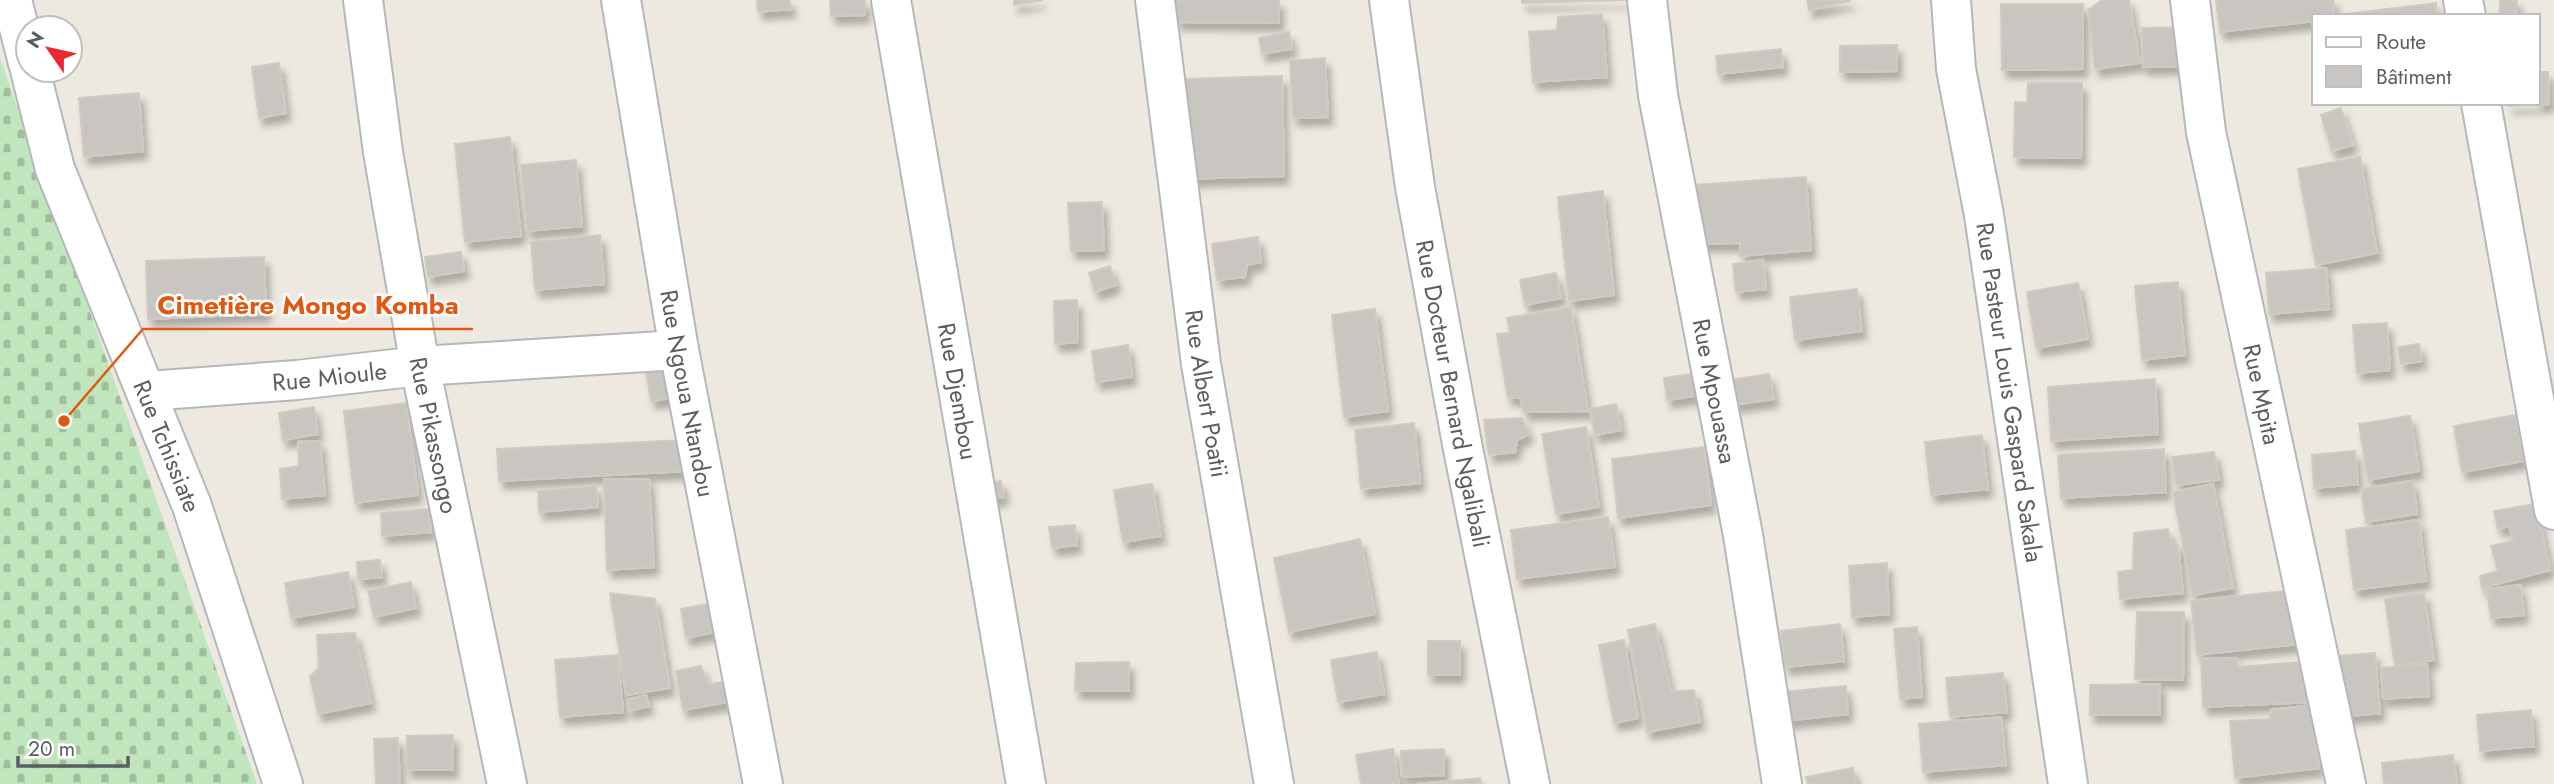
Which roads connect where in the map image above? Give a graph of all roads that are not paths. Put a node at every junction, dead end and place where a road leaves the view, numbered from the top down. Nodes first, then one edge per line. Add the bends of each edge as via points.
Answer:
1 (363, 0) edge
2 (621, 0) edge
3 (891, 0) edge
4 (1155, 0) edge
5 (1389, 0) edge
6 (1647, 0) edge
7 (1951, 0) edge
8 (2190, 0) edge
9 (34, 84) edge
10 (2481, 105) edge
11 (678, 350) junction
12 (420, 366) junction
13 (148, 391) junction
14 (2554, 510) edge
15 (283, 784) edge
16 (507, 784) edge
17 (763, 784) edge
18 (1026, 784) edge
19 (1274, 784) edge
20 (1530, 784) edge
21 (1782, 784) edge
22 (2068, 784) edge
23 (2346, 784) edge

1 - 12 street, Rue Pikassongo via 383,152
2 - 11 street, Rue Ngoua Ntandou
3 - 18 street, Rue Djembou
4 - 19 street, Rue Albert Poatii via 1200,364
5 - 20 street, Rue Docteur Bernard Ngalibali via 1415,187
6 - 21 street, Rue Mpouassa via 1658,95 1743,535
7 - 22 street, Rue Pasteur Louis Gaspard Sakala via 1955,69 1984,215
8 - 23 street, Rue Mpita via 2206,132
9 - 13 street, Rue Tchissiate via 55,169
10 - 14 street
11 - 12 street, Rue Mioule
11 - 17 street, Rue Ngoua Ntandou
12 - 13 street, Rue Mioule
12 - 16 street, Rue Pikassongo
13 - 15 street, Rue Tchissiate via 192,506

